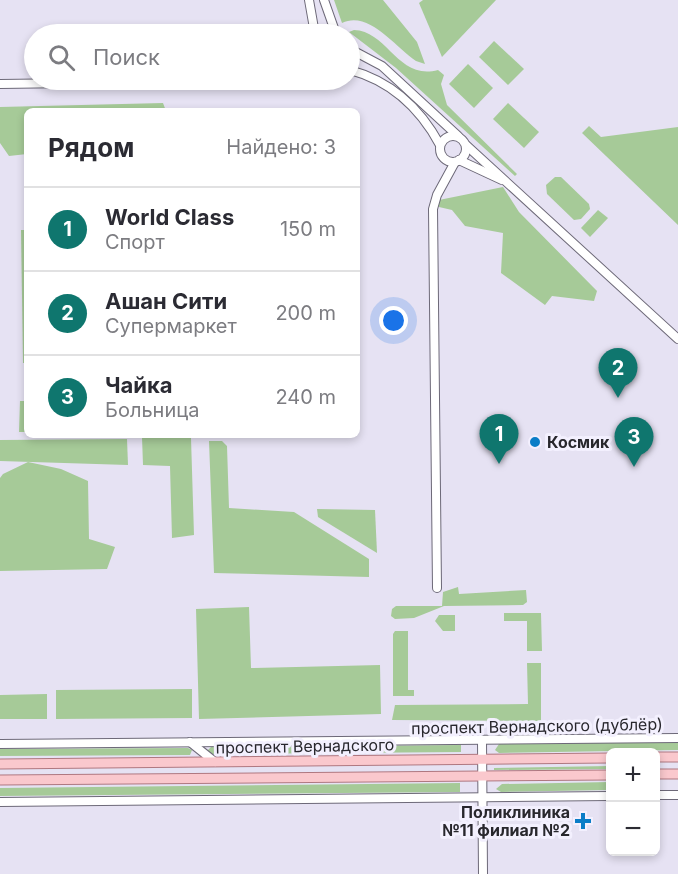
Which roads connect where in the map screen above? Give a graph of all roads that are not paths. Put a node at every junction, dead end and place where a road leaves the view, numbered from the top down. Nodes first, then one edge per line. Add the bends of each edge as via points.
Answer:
1 (309, 0) edge
2 (324, 0) edge
3 (328, 17) junction
4 (312, 22) joint
5 (331, 24) edge
6 (360, 54) edge
7 (360, 73) edge
8 (0, 84) edge
9 (24, 84) edge
10 (458, 136) junction
11 (466, 145) junction
12 (440, 146) junction
13 (457, 161) junction
14 (512, 184) junction
15 (678, 339) edge
16 (437, 588) dead end
17 (678, 738) edge
18 (482, 740) junction
19 (190, 742) junction
20 (0, 744) edge
21 (660, 757) edge
22 (678, 757) edge
23 (606, 758) edge
24 (482, 760) junction
25 (214, 762) junction
26 (0, 764) edge
27 (660, 774) edge
28 (678, 774) edge
29 (606, 775) edge
30 (482, 776) junction
31 (0, 780) edge
32 (660, 795) edge
33 (678, 795) edge
34 (606, 796) edge
35 (482, 798) junction
36 (0, 802) edge
37 (483, 874) edge

1 - 4 street
2 - 3 street
3 - 4 street via 317,14
3 - 5 street
6 - 10 street via 382,66
7 - 12 street via 375,78 404,98 429,124
8 - 9 street
10 - 11 street
10 - 12 street via 445,138
11 - 13 street via 466,152
11 - 14 street
12 - 13 street via 443,158
13 - 14 street
13 - 16 street via 433,209
14 - 15 street
17 - 18 street, проспект Вернадского (дублёр)
18 - 19 street, проспект Вернадского (дублёр)
18 - 24 street
19 - 20 street, проспект Вернадского (дублёр)
19 - 25 street
21 - 22 main road
23 - 24 main road, проспект Вернадского
24 - 25 main road, проспект Вернадского
24 - 30 street
25 - 26 main road, проспект Вернадского
27 - 28 main road
29 - 30 main road, проспект Вернадского
30 - 31 main road, проспект Вернадского
30 - 35 street
32 - 33 street
34 - 35 street
35 - 36 street
35 - 37 street

